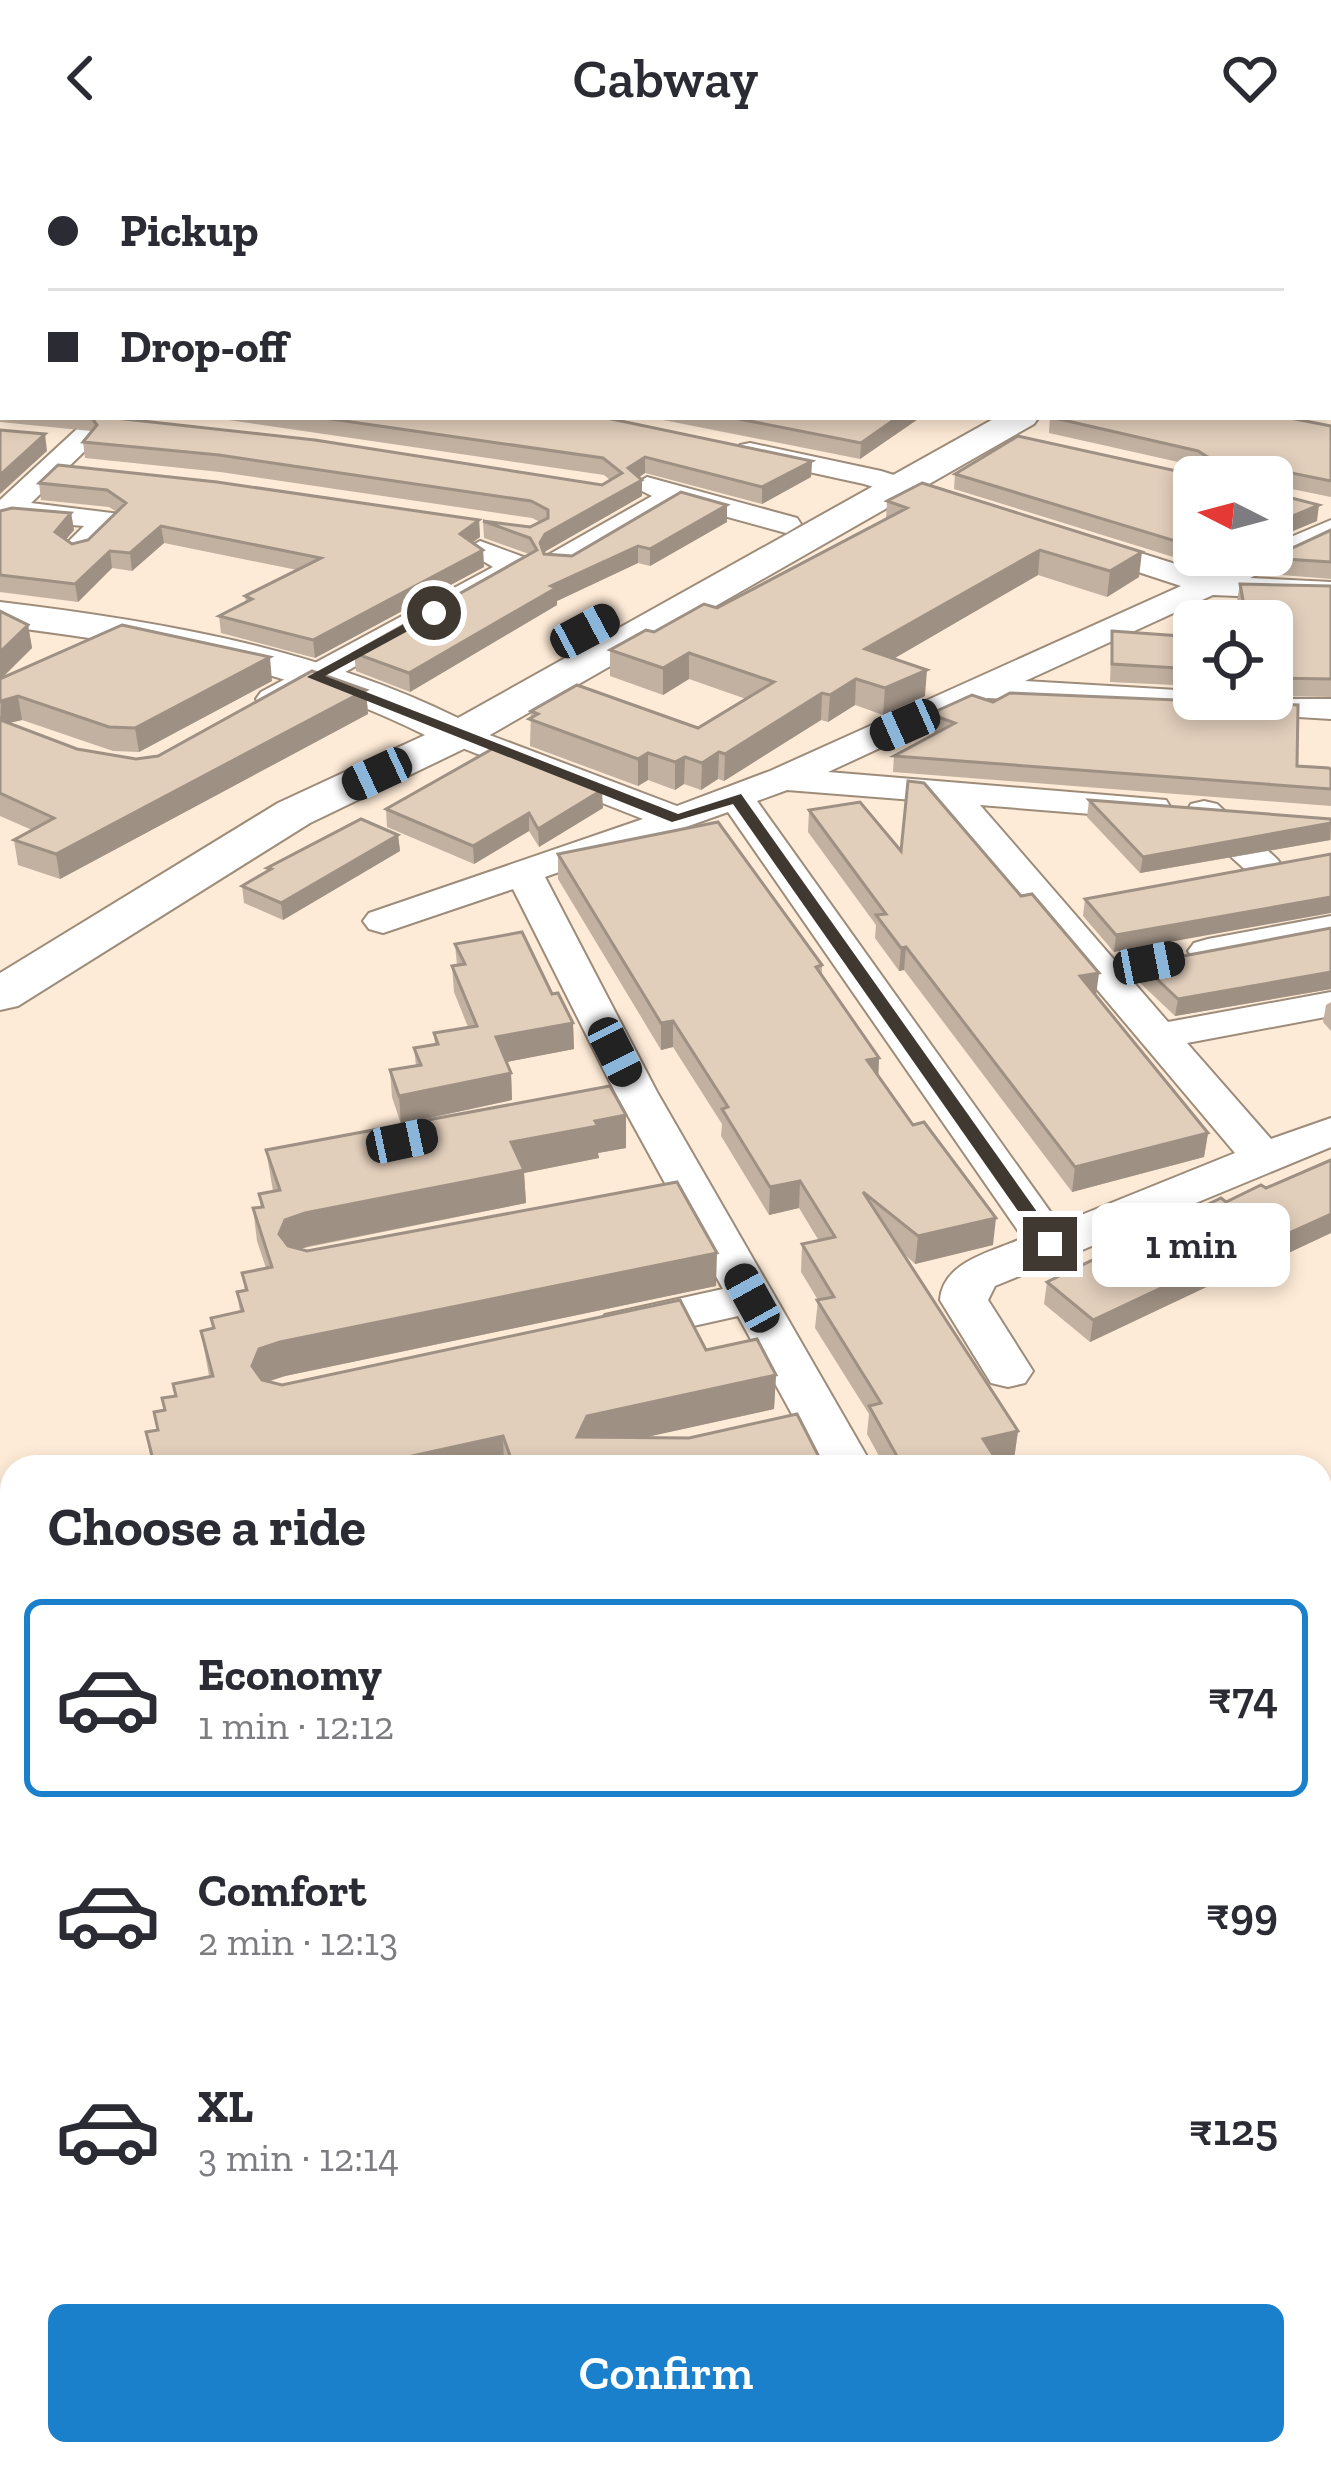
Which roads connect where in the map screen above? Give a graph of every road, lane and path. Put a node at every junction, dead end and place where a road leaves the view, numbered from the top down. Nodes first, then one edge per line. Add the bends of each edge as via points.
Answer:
1 (112, 420) edge
2 (1009, 427) edge
3 (41, 437) edge
4 (82, 441) junction
5 (718, 445) edge
6 (52, 468) junction
7 (100, 473) edge
8 (887, 482) junction
9 (968, 508) edge
10 (3, 513) edge
11 (1324, 515) edge
12 (787, 524) junction
13 (508, 528) edge
14 (1056, 536) edge
15 (77, 548) edge
16 (560, 562) edge
17 (1210, 585) junction
18 (1331, 591) edge
19 (0, 614) edge
20 (314, 677) junction
21 (987, 688) junction
22 (1331, 710) edge
23 (251, 711) edge
24 (442, 726) junction
25 (783, 779) junction
26 (852, 785) junction
27 (952, 795) junction
28 (1204, 812) junction
29 (747, 813) junction
30 (1268, 816) edge
31 (677, 819) junction
32 (1309, 860) edge
33 (1264, 867) junction
34 (525, 874) junction
35 (1221, 875) edge
36 (1090, 898) edge
37 (1047, 906) junction
38 (383, 921) dead end
39 (1331, 928) edge
40 (0, 971) edge
41 (1103, 971) junction
42 (0, 995) edge
43 (1331, 1004) edge
44 (1158, 1036) junction
45 (636, 1091) junction
46 (589, 1101) edge
47 (1331, 1131) edge
48 (1263, 1158) junction
49 (1050, 1244) junction
50 (752, 1298) junction
51 (589, 1333) edge
52 (1008, 1371) dead end
53 (833, 1455) edge

1 - 4 street
2 - 8 street
3 - 4 street
4 - 6 street
5 - 8 street
6 - 7 street
6 - 10 street
8 - 9 street
8 - 12 street
8 - 24 street
10 - 15 street via 109,520
11 - 17 street
12 - 16 street via 662,490
12 - 24 street
13 - 20 street via 472,536 518,566
14 - 17 street
17 - 18 street
17 - 21 street
19 - 20 street via 163,635
20 - 23 street
20 - 24 street
21 - 22 street
21 - 25 street
24 - 31 street
24 - 40 street
24 - 42 street
25 - 26 street
25 - 29 street
26 - 27 street
26 - 29 street
27 - 28 street
27 - 37 street
28 - 30 street
28 - 33 street
29 - 31 street
29 - 49 street
31 - 34 street
32 - 33 street
33 - 35 street
34 - 38 street
34 - 45 street
36 - 37 street
37 - 41 street
39 - 41 street
41 - 44 street
43 - 44 street
44 - 48 street
45 - 46 street
45 - 50 street via 668,1193
47 - 48 street
48 - 49 street
49 - 52 street via 964,1286 964,1300
50 - 51 street
50 - 53 street via 800,1426

